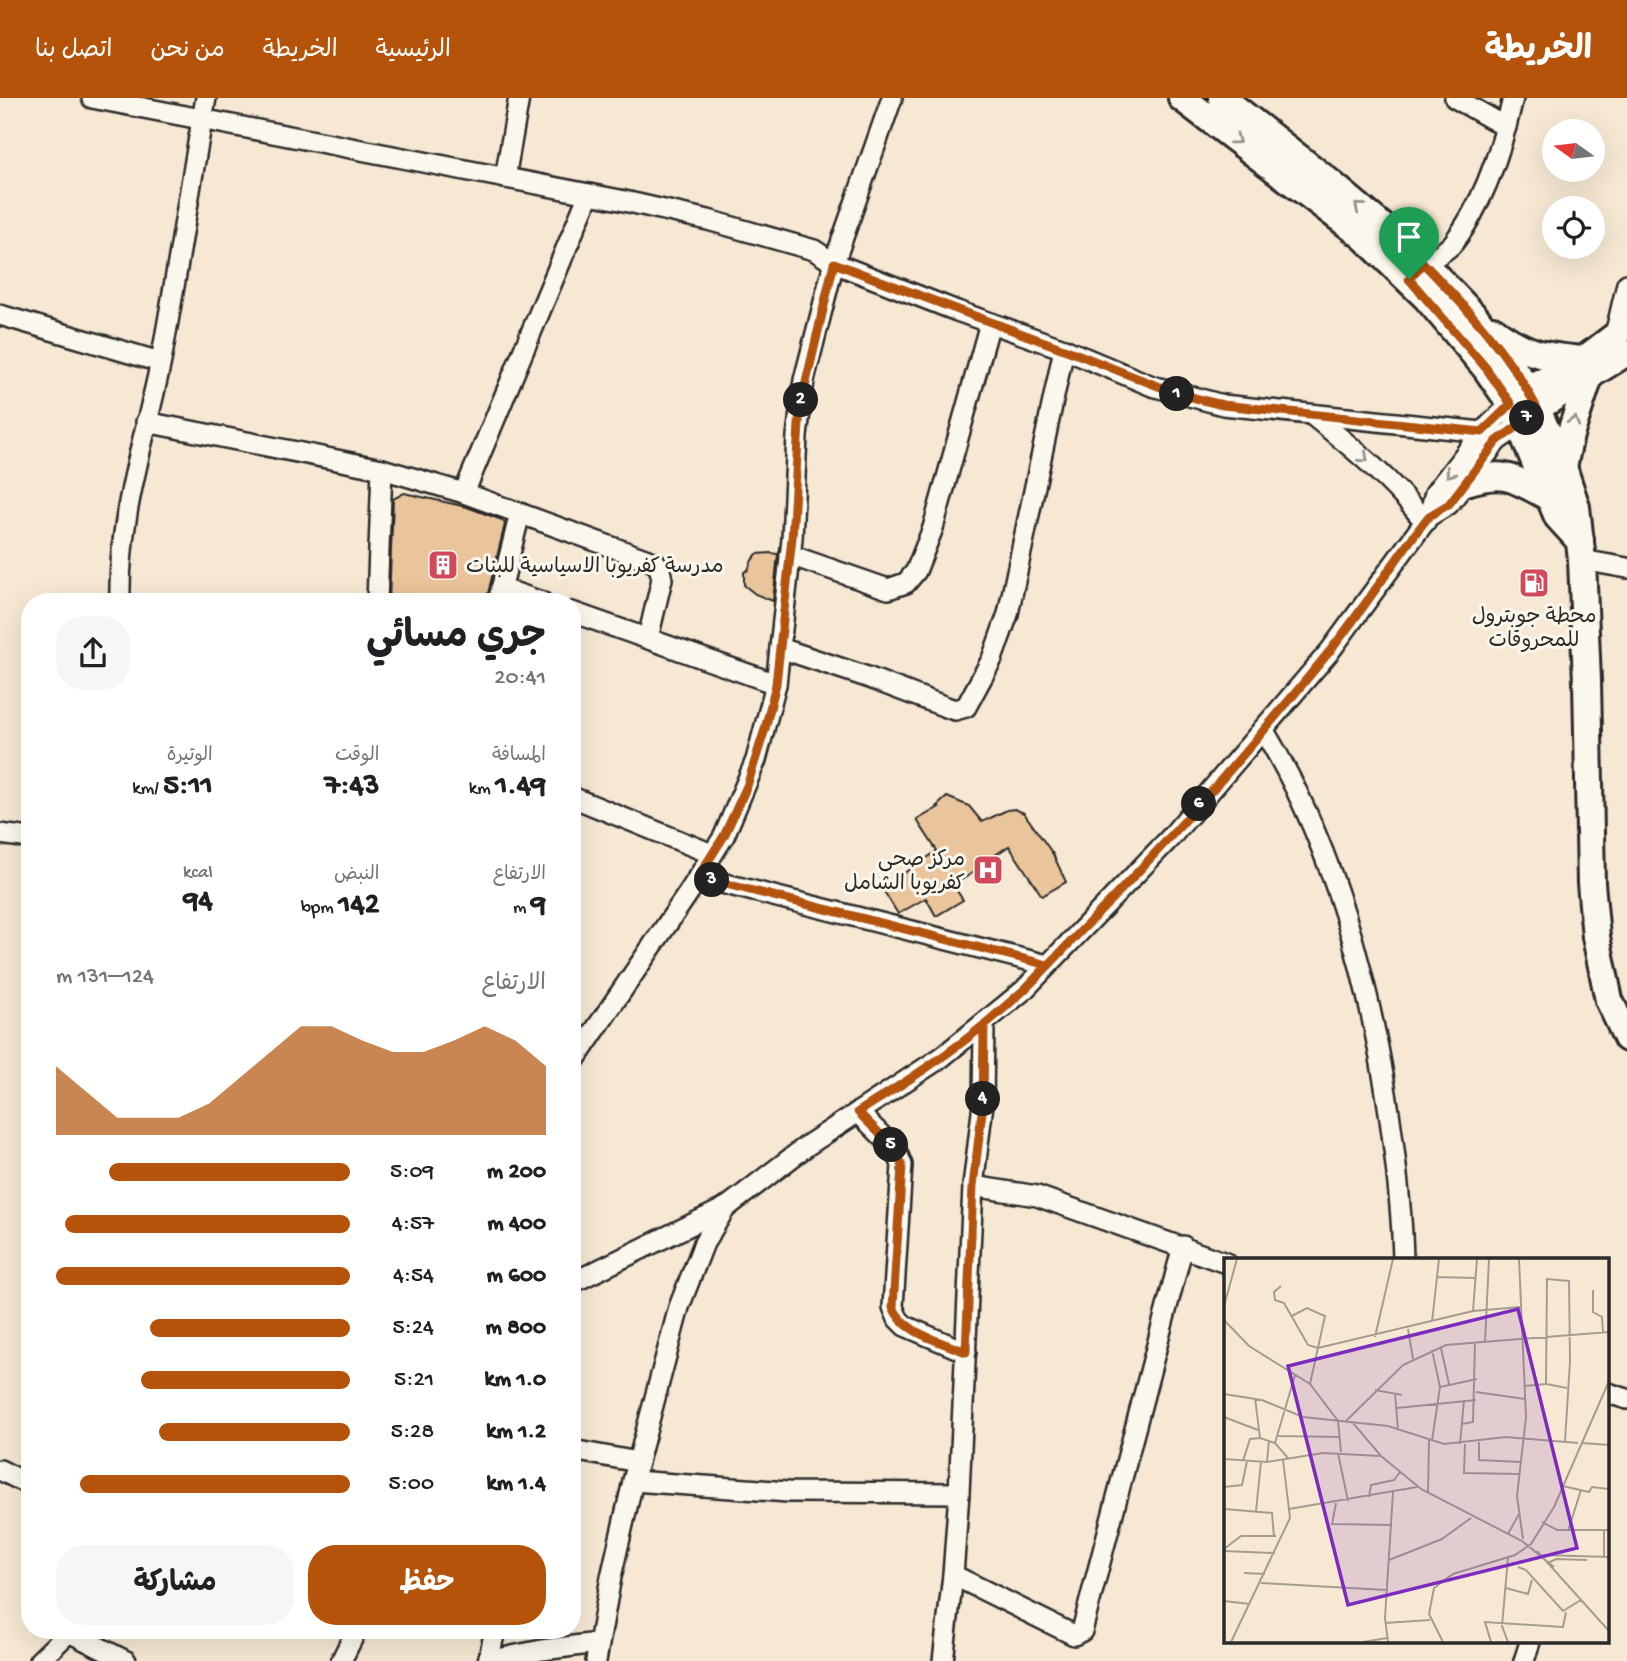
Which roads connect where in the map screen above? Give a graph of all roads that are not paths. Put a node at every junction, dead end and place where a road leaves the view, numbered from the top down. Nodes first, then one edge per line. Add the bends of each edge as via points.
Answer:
1 (92, 98) edge
2 (206, 98) edge
3 (519, 98) edge
4 (892, 98) edge
5 (1182, 98) edge
6 (1222, 98) edge
7 (1455, 98) edge
8 (1513, 98) edge
9 (202, 121) junction
10 (1506, 127) junction
11 (505, 178) junction
12 (589, 194) junction
13 (834, 263) junction
14 (1416, 271) junction
15 (1627, 284) edge
16 (0, 315) edge
17 (1476, 318) junction
18 (990, 323) junction
19 (1623, 338) edge
20 (1064, 349) junction
21 (160, 362) junction
22 (1586, 369) junction
23 (1524, 406) junction
24 (1312, 414) junction
25 (146, 422) junction
26 (1482, 432) junction
27 (1563, 467) junction
28 (382, 469) junction
29 (1463, 483) junction
30 (464, 493) junction
31 (1551, 498) junction
32 (520, 513) junction
33 (1427, 519) junction
34 (1581, 550) junction
35 (790, 555) junction
36 (1627, 568) edge
37 (120, 593) edge
38 (377, 593) edge
39 (500, 593) edge
40 (581, 615) edge
41 (648, 638) junction
42 (780, 648) junction
43 (776, 684) junction
44 (1263, 729) junction
45 (581, 801) edge
46 (0, 835) edge
47 (21, 837) edge
48 (712, 855) junction
49 (698, 877) junction
50 (1048, 965) junction
51 (984, 1025) junction
52 (1627, 1038) edge
53 (581, 1046) edge
54 (858, 1112) junction
55 (973, 1186) junction
56 (727, 1207) junction
57 (1183, 1246) junction
58 (1403, 1258) edge
59 (1224, 1262) edge
60 (581, 1279) edge
61 (966, 1352) junction
62 (1610, 1394) edge
63 (1627, 1399) edge
64 (581, 1452) edge
65 (638, 1462) junction
66 (0, 1470) edge
67 (21, 1480) edge
68 (634, 1481) junction
69 (960, 1493) junction
70 (953, 1575) junction
71 (63, 1639) edge
72 (84, 1639) edge
73 (351, 1639) edge
74 (493, 1639) edge
75 (1529, 1644) edge
76 (597, 1652) edge
77 (39, 1661) edge
78 (126, 1661) edge
79 (341, 1661) edge
80 (943, 1661) edge
81 (1524, 1661) edge

1 - 9 street
2 - 9 street
3 - 11 street
4 - 13 street
5 -> 14 main road
14 -> 6 main road via 1329,182
7 - 10 street
8 - 10 street
9 - 11 street
9 - 21 street
10 - 14 street via 1479,200 1453,244
11 - 12 street
12 - 13 street via 708,220 814,250
12 - 30 street
13 - 18 street
13 - 35 street via 800,408
14 - 17 main road
14 - 23 main road via 1486,368
15 - 19 street
16 - 21 street
17 - 22 main road via 1515,346
17 - 23 main road
18 - 20 street
18 - 35 street via 933,528 916,571 906,583 888,589
19 - 22 street
20 - 24 street via 1152,386 1200,400
20 - 42 street via 1008,614 992,659 966,706 955,710
21 - 25 street
22 - 23 street
27 -> 22 main road
23 - 26 street
23 - 27 main road
23 - 29 street
23 - 31 main road
24 - 26 street
24 -> 33 street via 1368,460
25 - 28 street
25 - 37 street via 123,527
26 -> 33 street via 1435,493
27 - 34 main road via 1576,507
28 - 30 street
28 - 38 street
29 - 31 main road via 1486,475 1514,477
29 - 33 street via 1449,504
30 - 32 street
31 - 34 main road
32 - 39 street
32 - 41 street via 656,563 662,579
33 - 44 street via 1330,651
34 - 36 street
34 - 52 main road via 1594,924 1609,1000
35 - 42 street
40 - 41 street
41 - 43 street
42 - 43 street
43 - 48 street via 747,786
44 - 50 street via 1170,838
44 - 58 street via 1307,810 1357,952 1381,1060 1395,1153
45 - 48 street
46 - 47 street
48 - 49 street
49 - 50 street
49 - 53 street
50 - 51 street
51 - 54 street
51 - 55 street via 983,1104
54 - 56 street via 783,1162
54 - 61 street via 896,1150 902,1165 893,1307 898,1319
55 - 57 street via 1037,1196
55 - 61 street
56 - 60 street
56 - 65 street via 690,1276
57 - 59 street
57 - 70 street via 1082,1631 1074,1635
61 - 69 street
62 - 63 street
64 - 65 street
65 - 68 street
66 - 67 street
68 - 69 street via 788,1492
68 - 76 street
69 - 70 street
70 - 80 street
71 - 77 street
72 - 78 street
73 - 79 street
74 - 76 street via 488,1661 542,1650
75 - 81 street

